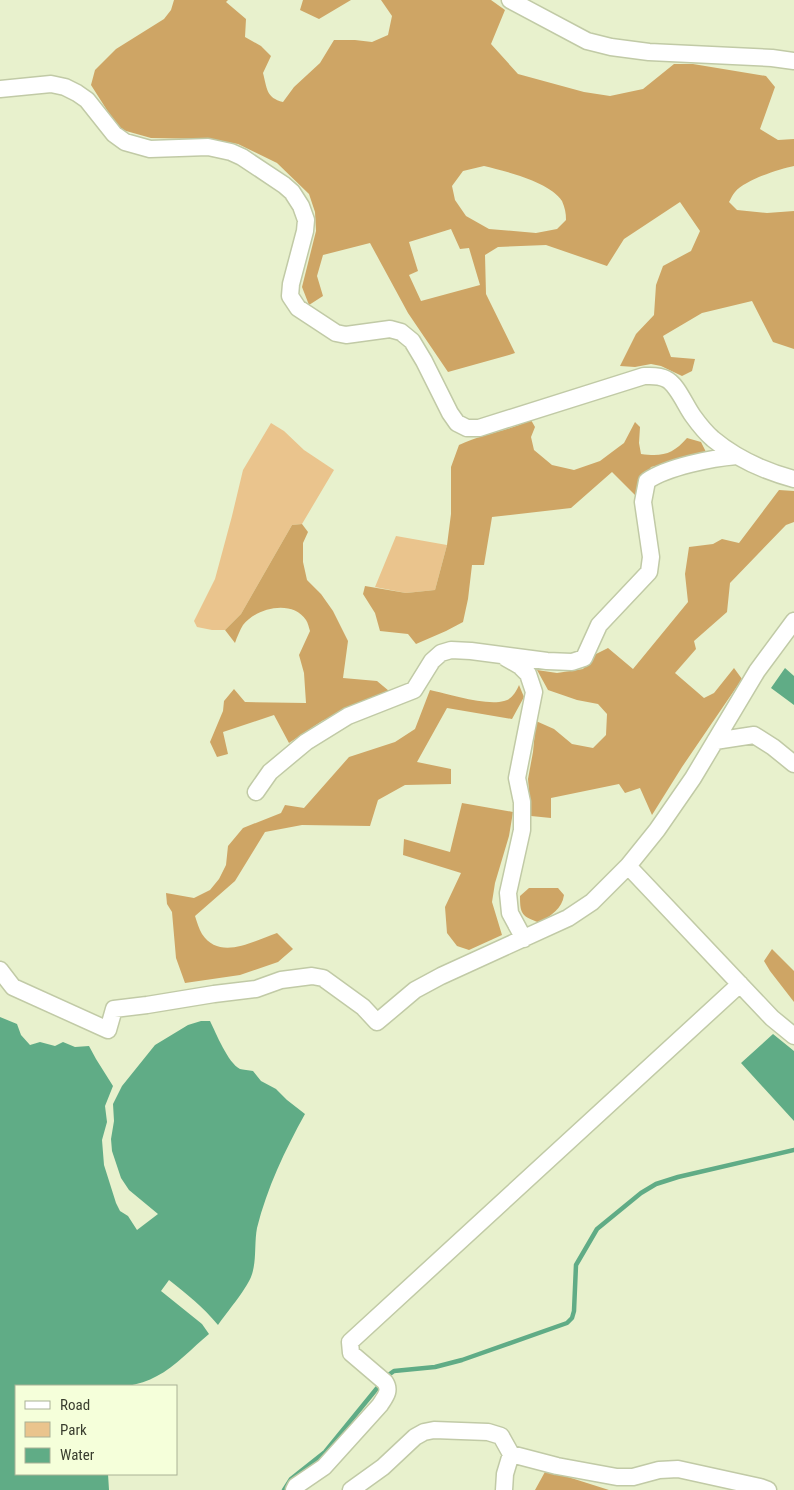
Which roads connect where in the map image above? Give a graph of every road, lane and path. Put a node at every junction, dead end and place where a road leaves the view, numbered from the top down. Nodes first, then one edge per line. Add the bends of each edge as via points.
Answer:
1 (510, 0) edge
2 (794, 61) edge
3 (0, 89) edge
4 (736, 456) junction
5 (794, 479) edge
6 (794, 621) edge
7 (501, 655) junction
8 (715, 741) junction
9 (794, 764) edge
10 (256, 792) dead end
11 (628, 866) junction
12 (524, 939) junction
13 (0, 970) edge
14 (740, 984) junction
15 (794, 1036) edge
16 (511, 1454) junction
17 (294, 1490) edge
18 (351, 1490) edge
19 (504, 1490) edge
20 (768, 1490) edge

1 - 2 street via 587,41 611,47
3 - 4 street via 51,84 65,86 87,100 114,134 126,142 150,149 208,147 224,150 242,157 284,185 301,206 306,220 290,284 290,296 298,308 346,336 390,330 401,332 412,341 450,414 462,426 479,428 644,376 656,376 675,386 693,417 711,438
4 - 5 street
4 - 7 street via 715,458 656,475 647,482 643,502 651,557 649,572 599,624 584,658 572,662
6 - 8 street via 757,671
7 - 10 street via 451,650 441,653 432,661 414,690 348,716 306,742 270,772
7 - 12 street via 528,674 534,692 517,778 522,802 522,830 508,893 510,913
8 - 9 street via 754,735
8 - 11 street via 657,830
11 - 12 street via 592,902 568,918
11 - 14 street
12 - 13 street via 415,990 377,1022 363,1007 322,978 312,976 281,980 256,989 114,1009 108,1030 13,987
14 - 15 street
14 - 17 street via 350,1342 351,1353 385,1382 387,1394 324,1467
16 - 18 street via 501,1436 488,1432 424,1432
16 - 19 street
16 - 20 street via 617,1477 678,1469

